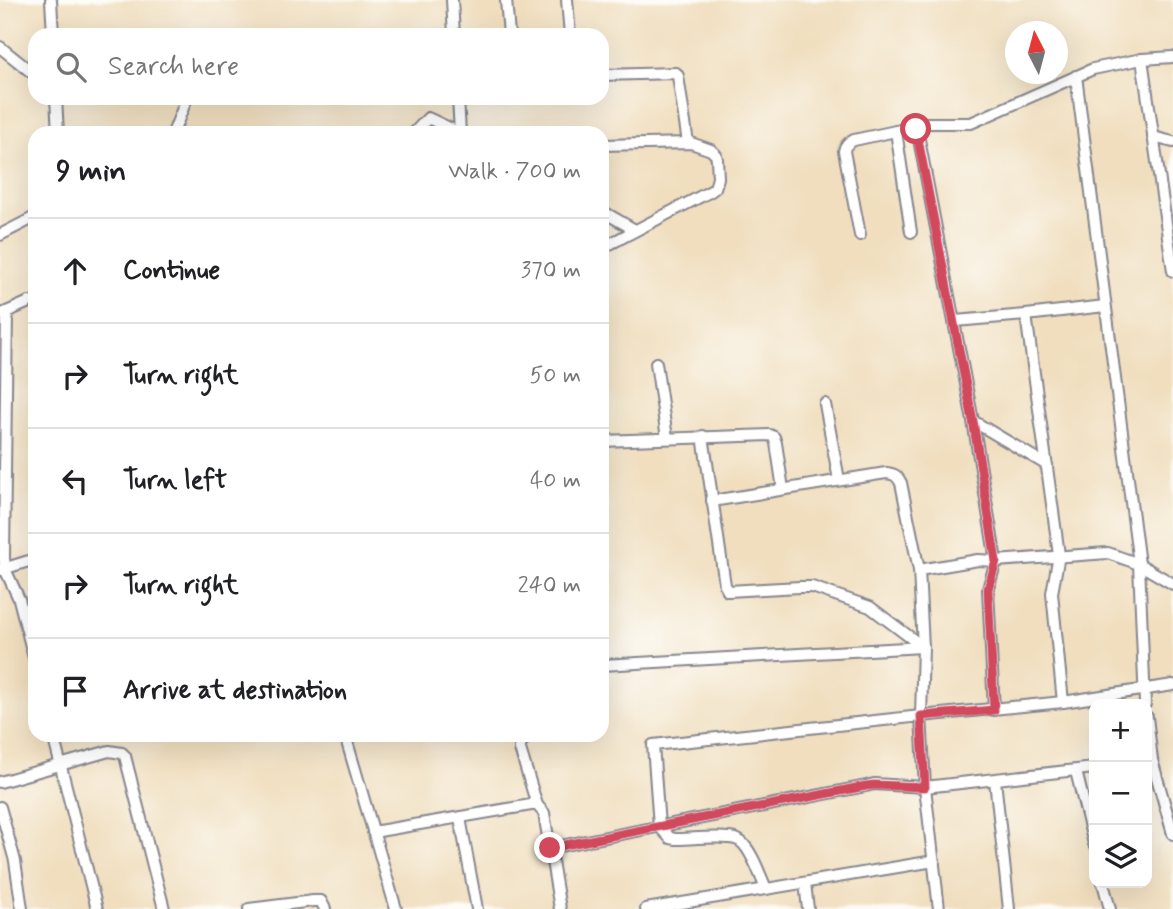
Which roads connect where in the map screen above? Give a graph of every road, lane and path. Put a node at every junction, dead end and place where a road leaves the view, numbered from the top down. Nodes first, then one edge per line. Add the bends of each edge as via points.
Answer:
1 (51, 0) edge
2 (452, 0) edge
3 (506, 0) edge
4 (566, 0) edge
5 (53, 28) edge
6 (454, 28) edge
7 (508, 28) edge
8 (569, 28) edge
9 (0, 47) edge
10 (1173, 57) edge
11 (1142, 59) junction
12 (28, 69) edge
13 (609, 75) edge
14 (1076, 76) junction
15 (56, 105) edge
16 (184, 105) edge
17 (458, 105) edge
18 (919, 125) junction
19 (58, 126) edge
20 (176, 126) edge
21 (421, 126) edge
22 (445, 126) edge
23 (460, 126) edge
24 (895, 131) junction
25 (1153, 137) junction
26 (1173, 142) edge
27 (688, 143) junction
28 (609, 145) edge
29 (609, 215) edge
30 (28, 221) edge
31 (635, 230) junction
32 (911, 232) dead end
33 (2, 234) edge
34 (860, 235) dead end
35 (609, 244) edge
36 (1173, 271) edge
37 (28, 302) edge
38 (1105, 306) junction
39 (3, 313) edge
40 (1026, 315) junction
41 (955, 321) junction
42 (656, 363) dead end
43 (825, 404) dead end
44 (973, 421) junction
45 (702, 436) junction
46 (667, 438) junction
47 (609, 441) edge
48 (1047, 465) junction
49 (839, 481) junction
50 (783, 489) junction
51 (712, 500) junction
52 (1059, 555) junction
53 (28, 561) edge
54 (996, 561) junction
55 (1139, 564) junction
56 (3, 569) edge
57 (919, 570) junction
58 (1173, 584) edge
59 (28, 635) edge
60 (923, 647) junction
61 (609, 666) edge
62 (1173, 685) edge
63 (1143, 689) junction
64 (1144, 699) edge
65 (1063, 702) junction
66 (994, 710) junction
67 (921, 716) junction
68 (55, 742) edge
69 (347, 742) edge
70 (522, 742) edge
71 (1150, 762) edge
72 (61, 765) junction
73 (1089, 769) edge
74 (1076, 771) junction
75 (995, 780) junction
76 (0, 782) edge
77 (925, 787) junction
78 (537, 806) junction
79 (0, 807) edge
80 (460, 818) junction
81 (1089, 825) edge
82 (659, 826) junction
83 (373, 832) junction
84 (1173, 834) edge
85 (550, 848) junction
86 (934, 861) junction
87 (805, 883) junction
88 (1105, 888) edge
89 (766, 889) junction
90 (22, 909) edge
91 (97, 909) edge
92 (164, 909) edge
93 (249, 909) edge
94 (325, 909) edge
95 (396, 909) edge
96 (477, 909) edge
97 (559, 909) edge
98 (646, 909) edge
99 (808, 909) edge
100 (939, 909) edge
101 (1009, 909) edge
102 (1110, 909) edge

1 - 5 street
2 - 6 street
3 - 7 street
4 - 8 street
9 - 12 street
10 - 11 street
11 - 14 street
11 - 25 street
13 - 27 street via 676,73
14 - 18 street via 971,123
14 - 38 street
15 - 19 street
16 - 20 street
17 - 23 street
18 - 24 street
18 - 41 street via 916,129
21 - 22 street via 428,118
24 - 32 street
24 - 34 street via 854,140 845,147
25 - 26 street
25 - 36 street
27 - 28 street
27 - 31 street via 716,155 715,188
29 - 31 street
30 - 33 street
31 - 35 street
37 - 39 street
38 - 40 street
38 - 55 street
39 - 56 street
40 - 41 street
40 - 48 street
41 - 44 street
42 - 46 street
43 - 49 street
44 - 48 street
44 - 54 street
45 - 46 street
45 - 50 street via 774,437
45 - 51 street
46 - 47 street
48 - 52 street
49 - 50 street
49 - 57 street via 886,473 898,477
50 - 51 street
51 - 60 street via 728,592 812,587 870,607
52 - 54 street
52 - 55 street via 1108,553
52 - 65 street via 1052,593
53 - 56 street
54 - 57 street
54 - 66 street via 988,589
55 - 58 street
55 - 63 street
56 - 59 street via 17,592
57 - 60 street
60 - 61 street
60 - 67 street
62 - 63 street
63 - 64 street
63 - 65 street
65 - 66 street
66 - 67 street
67 - 77 street
67 - 82 street via 653,745
68 - 72 street
69 - 83 street
70 - 78 street via 520,749
71 - 84 street
72 - 76 street
72 - 91 street
72 - 92 street via 109,751 125,756
73 - 74 street
74 - 75 street
74 - 81 street
75 - 77 street
75 - 101 street
77 - 82 street via 866,786
77 - 86 street
78 - 80 street
78 - 85 street via 544,813
79 - 90 street via 17,869
80 - 83 street
80 - 96 street
82 - 85 street
82 - 89 street via 675,839 738,840
83 - 95 street
85 - 97 street
86 - 87 street
86 - 100 street
87 - 89 street
87 - 99 street
88 - 102 street
89 - 98 street
93 - 94 street via 313,901 320,901

